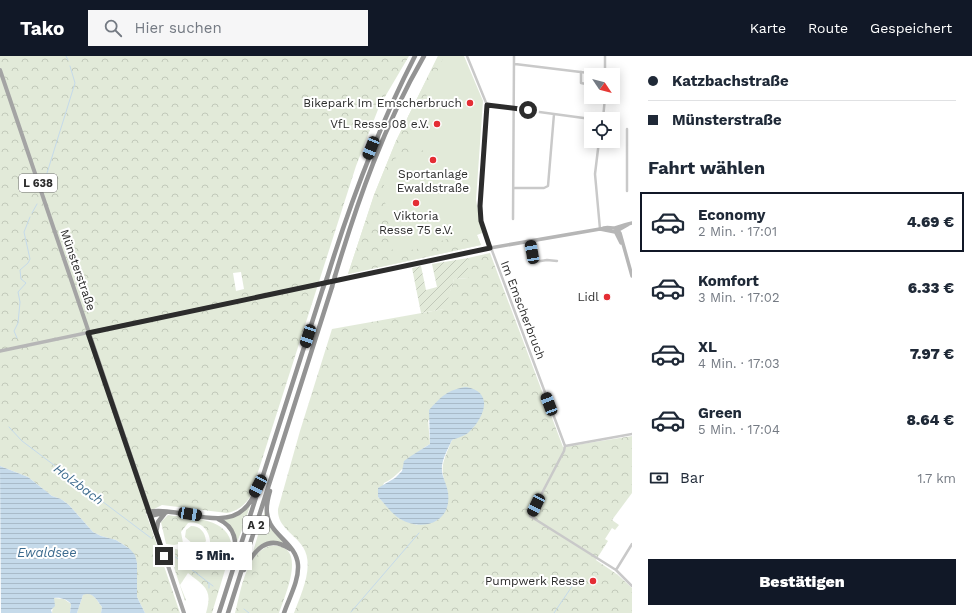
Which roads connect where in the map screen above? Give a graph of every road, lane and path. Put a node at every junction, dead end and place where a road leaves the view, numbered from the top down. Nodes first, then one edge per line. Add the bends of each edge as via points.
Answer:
1 (416, 56) edge
2 (424, 56) edge
3 (467, 56) edge
4 (514, 56) edge
5 (605, 56) edge
6 (515, 64) junction
7 (605, 68) edge
8 (0, 70) edge
9 (581, 72) junction
10 (584, 72) edge
11 (584, 84) edge
12 (487, 105) junction
13 (515, 108) junction
14 (554, 114) junction
15 (584, 118) edge
16 (627, 129) dead end
17 (598, 148) edge
18 (627, 171) junction
19 (632, 171) edge
20 (515, 188) junction
21 (627, 191) dead end
22 (514, 220) dead end
23 (630, 224) edge
24 (600, 229) junction
25 (617, 230) junction
26 (530, 241) junction
27 (490, 248) junction
28 (556, 261) dead end
29 (632, 276) edge
30 (88, 333) junction
31 (0, 351) edge
32 (632, 434) edge
33 (565, 446) junction
34 (274, 468) junction
35 (264, 476) junction
36 (165, 512) junction
37 (178, 512) junction
38 (149, 514) junction
39 (214, 518) junction
40 (156, 533) junction
41 (632, 544) edge
42 (294, 552) junction
43 (616, 570) junction
44 (233, 571) junction
45 (238, 582) junction
46 (632, 586) edge
47 (184, 613) edge
48 (220, 613) edge
49 (228, 613) edge
50 (284, 613) edge

1 - 35 highway, A 2, bridge via 362,170
2 - 34 highway, A 2, bridge via 394,114 356,210
3 - 12 street, Im Emscherbruch
4 - 6 street
5 - 7 street
6 - 9 street
6 - 13 street
8 - 30 main road, Münsterstraße / L 638
9 - 10 street
9 - 11 street via 581,83
12 - 13 street
12 - 27 street, Im Emscherbruch via 480,206 481,221
13 - 14 street
13 - 20 street
14 - 15 street
14 - 20 street via 548,186
16 - 18 street
17 - 24 street via 596,180
18 - 19 street
18 - 21 street
20 - 22 street
23 - 25 main road via 622,225
24 - 25 main road via 606,227
24 - 26 main road
25 - 29 main road
26 - 27 main road
26 - 28 street via 534,262
27 - 30 main road
27 - 33 street, Im Emscherbruch
30 - 31 main road
30 - 38 main road, Münsterstraße / L 638
32 - 33 street
33 - 43 street via 530,516
34 - 42 highway via 267,508 268,518 274,530
34 - 45 highway, A 2
35 - 39 highway via 244,510 230,518
35 - 44 highway, A 2
36 - 37 highway
36 - 38 highway
36 - 40 highway via 158,522
37 - 38 highway via 166,510
37 - 39 highway
38 - 40 main road, Münsterstraße / L 638
39 - 44 highway via 228,525 234,534 236,549
40 - 47 main road, Münsterstraße / L 638
41 - 43 street
42 - 45 highway via 280,544 264,545 252,556
42 - 50 highway via 298,570
43 - 46 street
44 - 48 highway, A 2
45 - 49 highway, A 2

